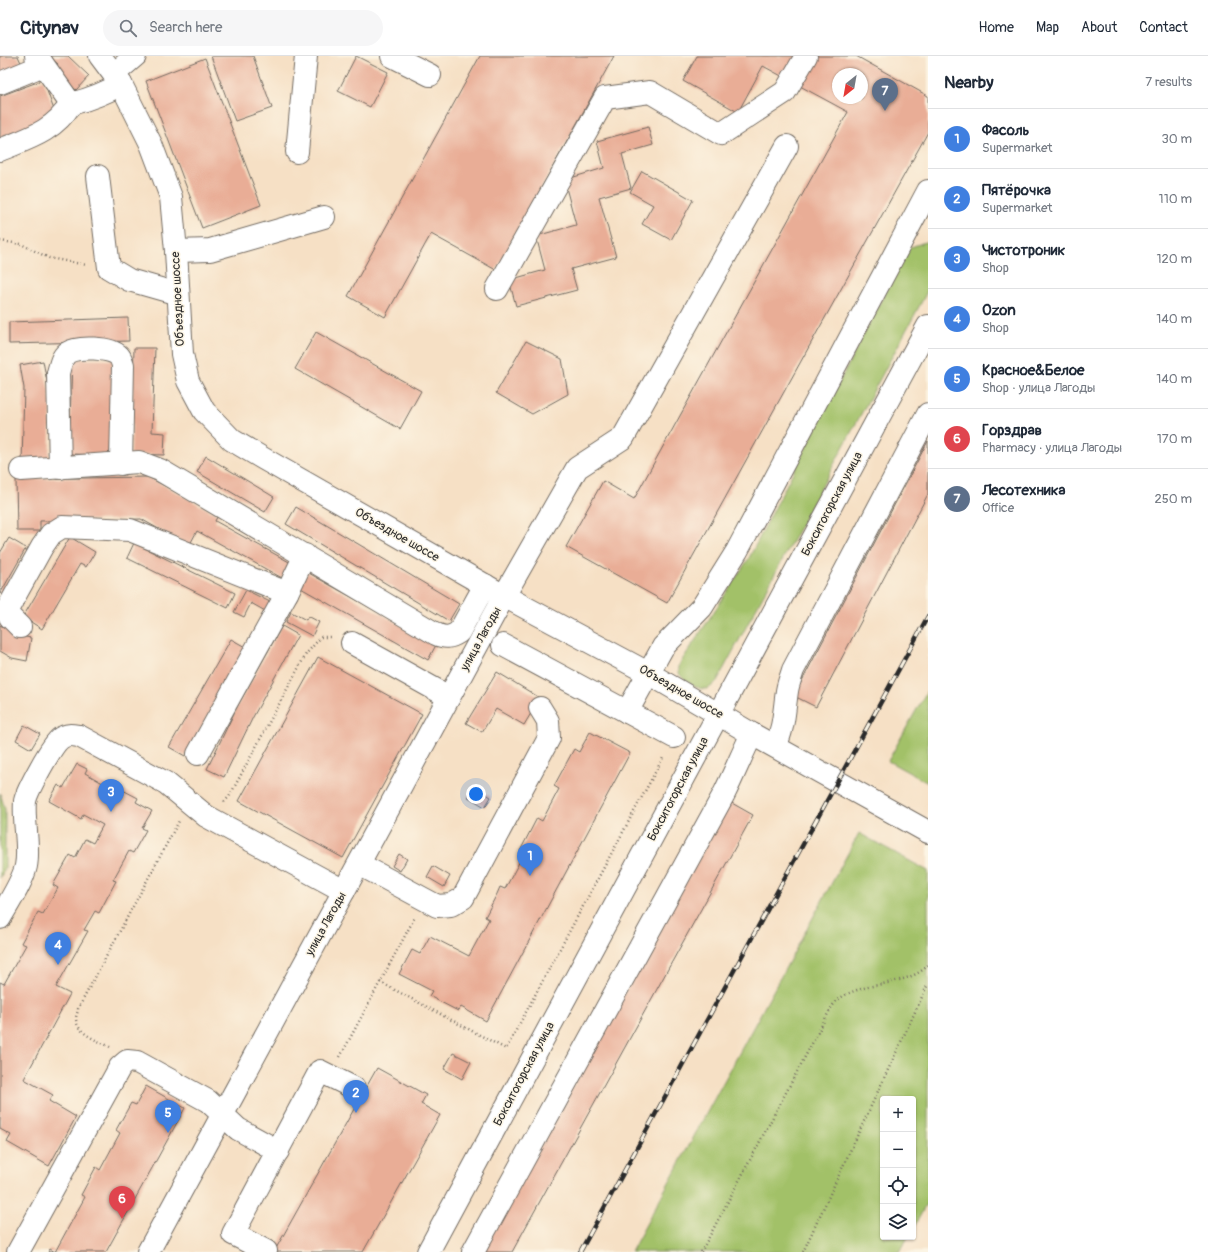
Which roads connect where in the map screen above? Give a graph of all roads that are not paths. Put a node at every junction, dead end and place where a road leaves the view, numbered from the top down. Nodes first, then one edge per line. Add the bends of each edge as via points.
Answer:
1 (100, 56) edge
2 (135, 56) edge
3 (306, 56) edge
4 (392, 56) edge
5 (806, 56) edge
6 (39, 59) edge
7 (430, 75) dead end
8 (117, 79) junction
9 (0, 82) edge
10 (71, 104) junction
11 (787, 146) dead end
12 (0, 150) edge
13 (297, 152) dead end
14 (98, 176) dead end
15 (928, 191) edge
16 (324, 217) dead end
17 (176, 251) junction
18 (498, 289) dead end
19 (178, 294) junction
20 (928, 326) edge
21 (928, 414) edge
22 (121, 464) junction
23 (60, 468) junction
24 (21, 470) dead end
25 (305, 555) junction
26 (485, 585) junction
27 (287, 593) junction
28 (504, 596) junction
29 (20, 627) dead end
30 (352, 643) road end
31 (503, 645) dead end
32 (648, 673) junction
33 (449, 697) junction
34 (540, 708) dead end
35 (627, 712) junction
36 (719, 713) junction
37 (752, 734) junction
38 (674, 738) dead end
39 (775, 746) junction
40 (198, 754) dead end
41 (928, 832) edge
42 (359, 864) junction
43 (344, 891) junction
44 (0, 918) edge
45 (354, 1088) dead end
46 (222, 1115) junction
47 (278, 1150) junction
48 (266, 1251) edge
49 (18, 1252) edge
50 (148, 1252) edge
51 (428, 1252) edge
52 (473, 1252) edge

1 - 8 street, Объездное шоссе
2 - 8 street
3 - 13 street
4 - 7 street
5 - 18 street via 785,92 721,134 650,92 605,98
6 - 9 street via 34,69
6 - 10 street
8 - 10 street via 106,93
8 - 17 street, Объездное шоссе via 151,144 170,197
10 - 12 street via 65,114 46,130
11 - 28 street, улица Лагоды via 623,438 577,468
14 - 19 street via 109,268 129,280
15 - 32 street via 737,552 702,607 663,647
16 - 17 street via 210,250
17 - 19 street, Объездное шоссе
19 - 26 street, Объездное шоссе via 182,354 188,381 204,412 232,440
20 - 36 street, Бокситогорская улица
21 - 39 street via 793,670 787,690 783,726
22 - 23 street
22 - 23 street via 123,365 120,357 102,349 75,350 66,354 58,373
22 - 25 street via 139,462 160,470
23 - 24 street
25 - 26 street via 445,637 459,632
25 - 27 street
26 - 28 street, Объездное шоссе
27 - 29 street via 130,530 62,528 51,534 42,547 7,610 10,618
27 - 40 street
28 - 32 street, Объездное шоссе
28 - 33 street, улица Лагоды
30 - 33 street
31 - 35 street
32 - 35 street
32 - 36 street, Объездное шоссе
33 - 42 street, улица Лагоды
34 - 42 street via 548,721 549,738 463,898 450,905 436,906
35 - 38 street
36 - 37 street, Объездное шоссе
36 - 51 street, Бокситогорская улица
37 - 39 street, Объездное шоссе
37 - 52 street via 724,794
39 - 41 street, Объездное шоссе
42 - 43 street, улица Лагоды
43 - 44 street via 206,816 166,783 79,736 70,734 60,738 30,787 25,812 25,868
43 - 46 street, улица Лагоды
45 - 47 street via 320,1071
46 - 47 street via 238,1129
46 - 49 street via 208,1101 137,1062 127,1061 120,1067
46 - 50 street, улица Лагоды
47 - 48 street via 233,1234

